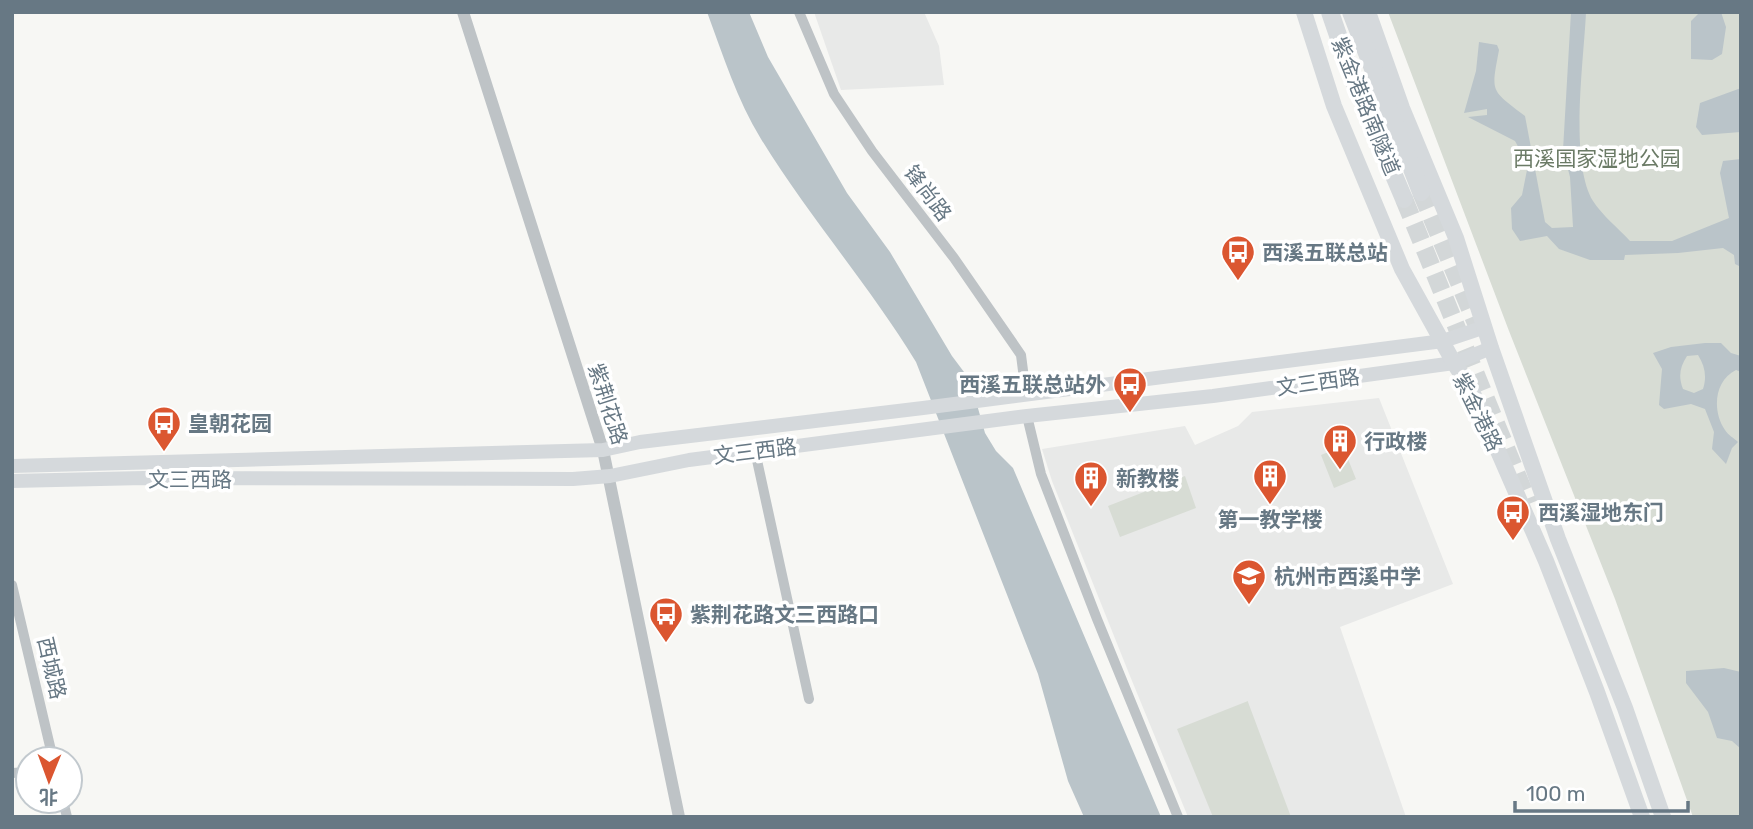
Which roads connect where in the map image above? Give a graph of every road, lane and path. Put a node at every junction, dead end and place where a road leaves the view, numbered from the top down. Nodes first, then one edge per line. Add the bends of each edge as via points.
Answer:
1 (463, 12) edge
2 (799, 12) edge
3 (1304, 12) edge
4 (1330, 12) edge
5 (1351, 12) edge
6 (1368, 12) edge
7 (1421, 192) tunnel mouth
8 (1404, 200) tunnel mouth
9 (1485, 327) junction
10 (1443, 341) junction
11 (1492, 348) junction
12 (1454, 363) junction
13 (1026, 394) junction
14 (1027, 416) junction
15 (603, 450) junction
16 (755, 452) junction
17 (12, 466) edge
18 (610, 476) junction
19 (12, 481) edge
20 (12, 585) edge
21 (809, 699) dead end
22 (51, 745) edge
23 (680, 817) edge
24 (1178, 817) edge
25 (1642, 817) edge
26 (1663, 817) edge

1 - 15 street, 紫荆花路
2 - 13 street, 锋尚路 via 834,94 1021,355
3 - 10 main road, 紫金港路 via 1357,165 1402,269
4 - 8 highway, 紫金港路南隧道
5 - 7 highway, 紫金港路南隧道
6 - 9 main road, 紫金港路 via 1456,238
9 - 10 main road, 文三西路
9 - 11 main road, 紫金港路
10 - 12 main road, 紫金港路
10 - 13 main road, 文三西路
11 - 12 main road, 文三西路
11 - 26 main road, 紫金港路
12 - 14 main road, 文三西路
12 - 25 main road, 紫金港路 via 1471,389 1546,561
13 - 15 main road, 文三西路
14 - 16 main road, 文三西路
14 - 24 street via 1041,474
15 - 17 main road, 文三西路
15 - 18 street, 紫荆花路
16 - 18 main road, 文三西路
16 - 21 street
18 - 19 main road, 文三西路
18 - 23 street, 紫荆花路
20 - 22 street, 西城路

